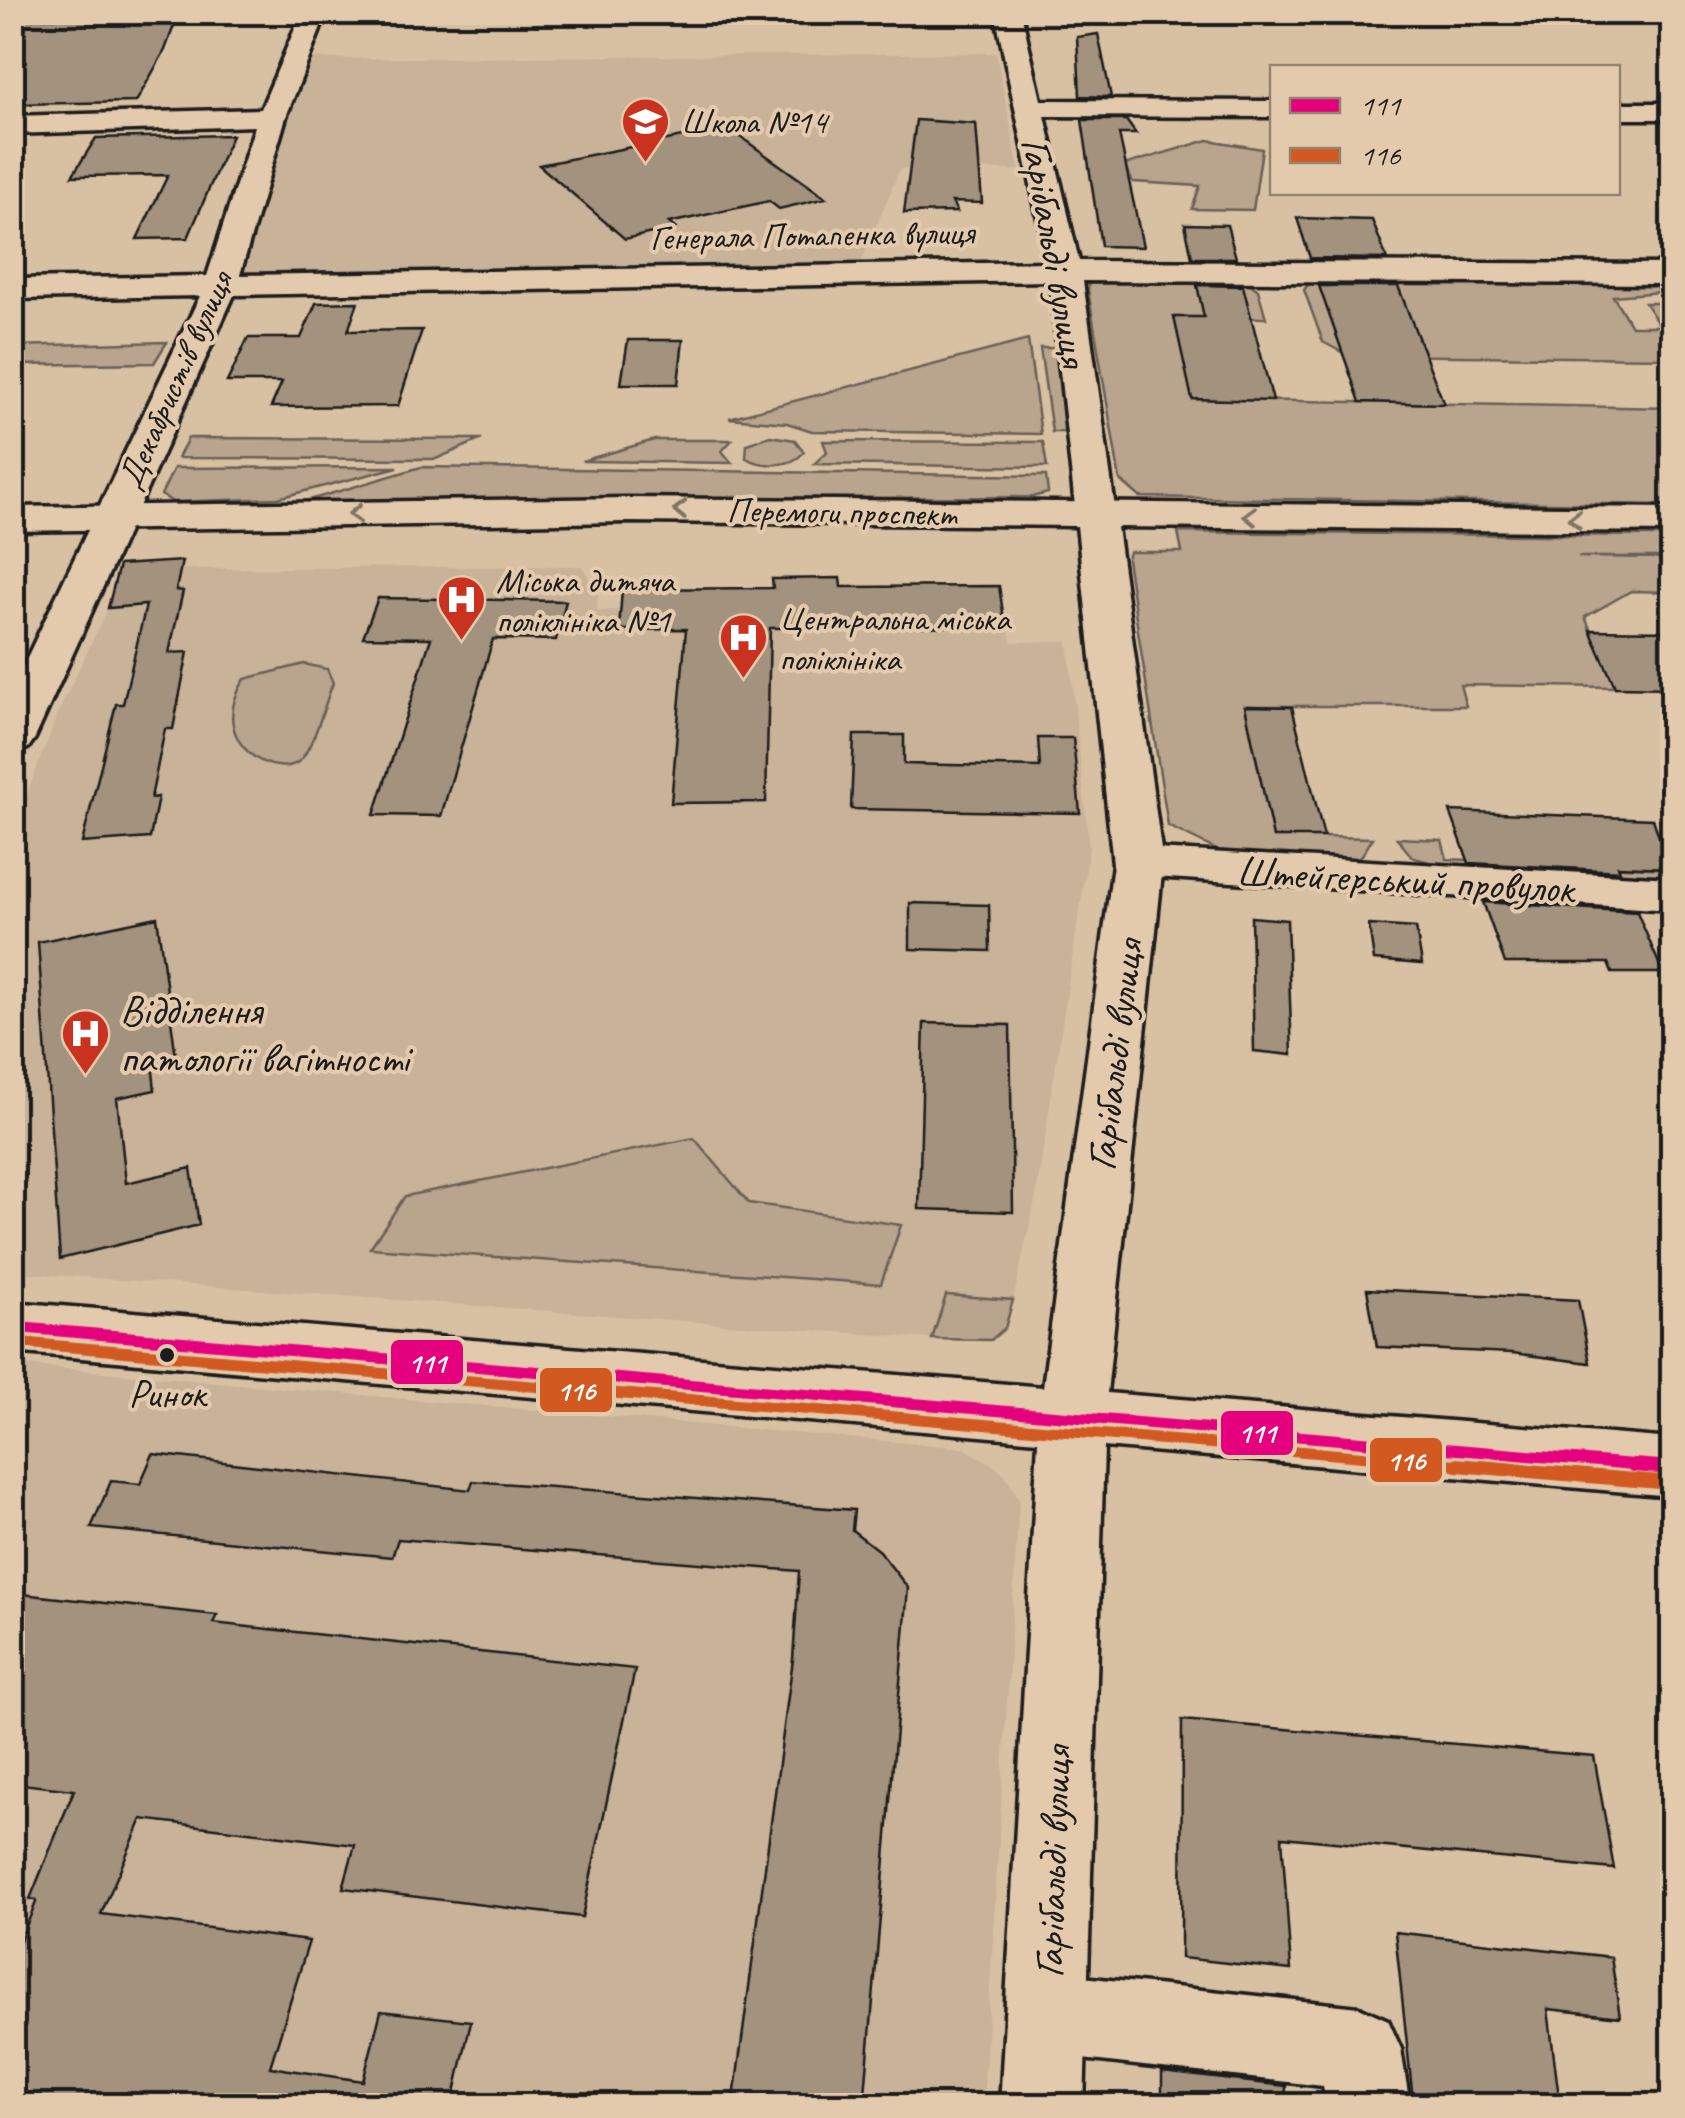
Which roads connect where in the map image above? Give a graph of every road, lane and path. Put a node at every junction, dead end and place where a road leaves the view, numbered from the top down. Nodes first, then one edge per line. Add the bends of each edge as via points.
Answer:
1 (315, 12) edge
2 (1008, 12) edge
3 (1030, 108) junction
4 (1270, 109) edge
5 (1620, 111) edge
6 (1672, 112) edge
7 (272, 117) junction
8 (12, 126) edge
9 (1064, 272) junction
10 (1672, 274) edge
11 (222, 282) junction
12 (12, 289) edge
13 (1096, 515) junction
14 (115, 516) junction
15 (12, 519) edge
16 (1672, 520) edge
17 (12, 738) edge
18 (1138, 864) junction
19 (1672, 894) edge
20 (12, 1327) edge
21 (1072, 1416) junction
22 (1672, 1468) edge
23 (1046, 2014) junction
24 (1042, 2106) edge
25 (1368, 2106) edge

1 - 7 street, Декабристів вулиця
2 - 3 street, Гарібальді вулиця
3 - 4 street
3 - 9 street, Гарібальді вулиця
5 - 6 street
7 - 8 street
7 - 11 street, Декабристів вулиця
9 - 10 street, Генерала Потапенка вулиця
9 - 11 street, Генерала Потапенка вулиця
9 - 13 street, Гарібальді вулиця
11 - 12 street, Генерала Потапенка вулиця
11 - 14 street, Декабристів вулиця
13 -> 14 street, Перемоги проспект via 627,510
16 -> 13 street, Перемоги проспект
13 - 18 street, Гарібальді вулиця
14 - 15 street, Перемоги проспект
14 - 17 street, Декабристів вулиця
18 - 19 street, Штейгерський провулок
18 - 21 street, Гарібальді вулиця
20 - 21 street
21 - 22 street
21 - 23 street, Гарібальді вулиця
23 - 24 street, Гарібальді вулиця
23 - 25 street via 1359,2049

